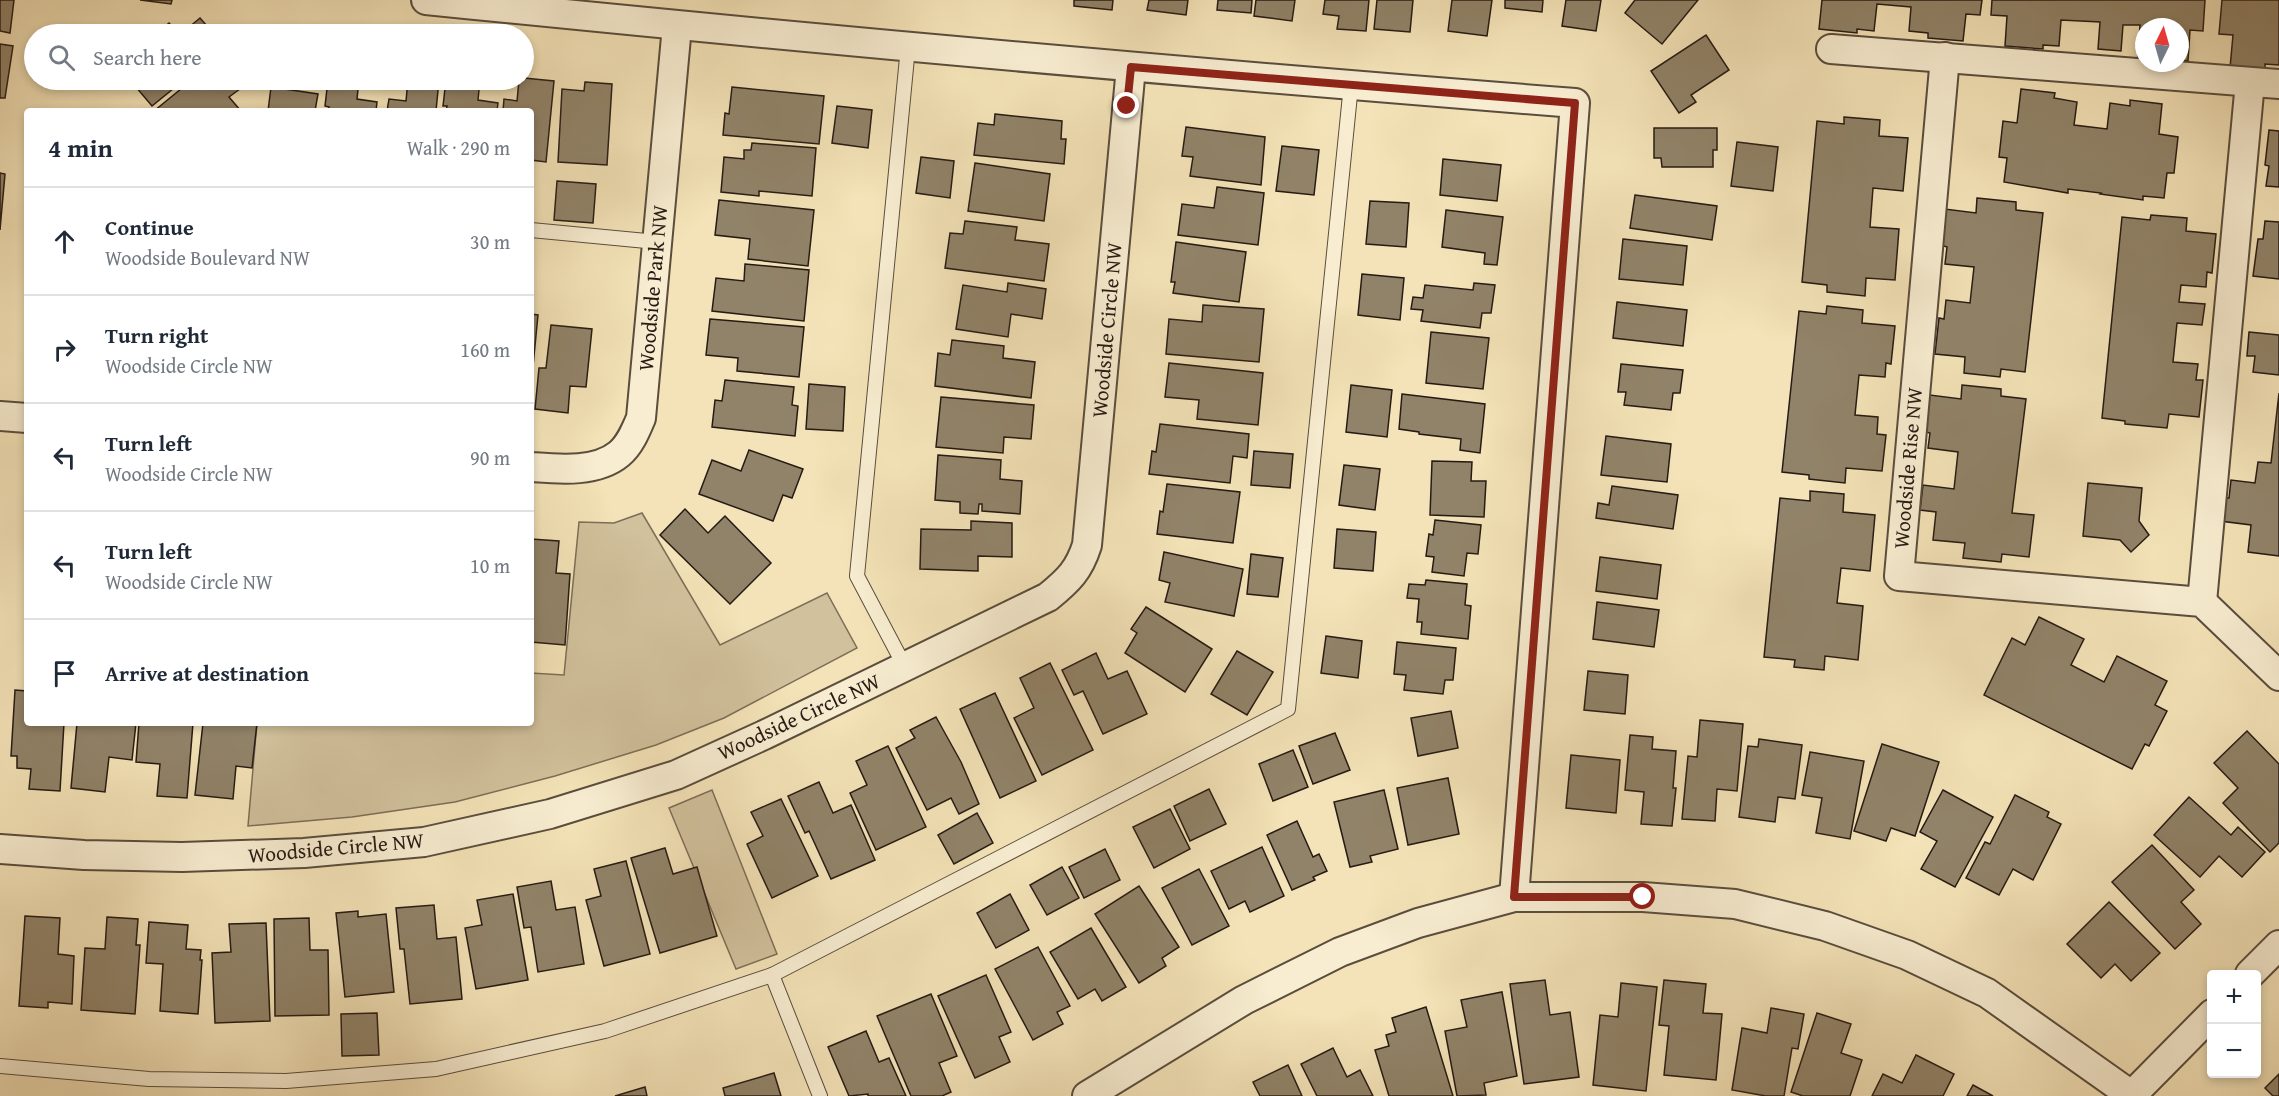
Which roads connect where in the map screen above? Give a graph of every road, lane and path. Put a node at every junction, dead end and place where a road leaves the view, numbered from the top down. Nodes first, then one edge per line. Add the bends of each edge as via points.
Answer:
1 (426, 0) edge
2 (677, 26) junction
3 (908, 47) junction
4 (1831, 49) dead end
5 (1945, 57) junction
6 (1131, 67) junction
7 (2250, 82) junction
8 (2279, 84) edge
9 (1351, 85) junction
10 (534, 230) edge
11 (657, 242) junction
12 (0, 416) edge
13 (24, 418) edge
14 (534, 466) edge
15 (2202, 602) junction
16 (905, 667) junction
17 (2279, 676) edge
18 (0, 849) edge
19 (1514, 897) junction
20 (2279, 945) edge
21 (2255, 970) edge
22 (772, 975) junction
23 (2207, 1018) edge
24 (0, 1066) edge
25 (820, 1096) edge
26 (1087, 1096) edge
27 (2131, 1096) edge

1 - 2 street
2 - 3 street
2 - 11 street, Woodside Park NW
3 - 6 street
3 - 16 lane via 857,576
4 - 5 street
5 - 7 street
5 - 15 street, Woodside Rise NW via 1899,576
6 - 9 street
6 - 16 street, Woodside Circle NW via 1087,545 1081,564 1048,597
7 - 8 street
7 - 15 street
9 - 19 street via 1575,103
9 - 22 lane via 1288,709
10 - 11 lane
11 - 14 street, Woodside Park NW via 641,418 633,436 618,454 595,465 567,470
12 - 13 street
15 - 17 street
16 - 18 street, Woodside Circle NW via 676,774 550,814 424,842 304,853 182,857
19 - 26 street via 1418,923 1340,952 1244,1000
19 - 27 street via 1643,897 1735,904 1825,926 1907,955 1987,993
20 - 21 street
22 - 24 lane via 605,1031 436,1069 286,1081 149,1079
22 - 25 lane
23 - 27 street

